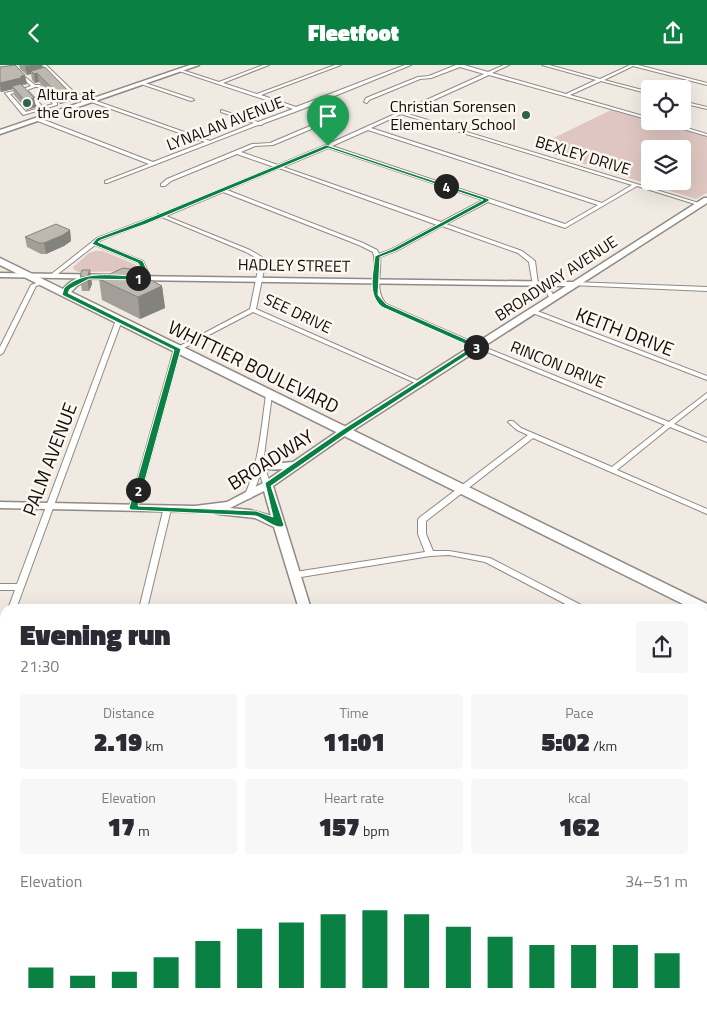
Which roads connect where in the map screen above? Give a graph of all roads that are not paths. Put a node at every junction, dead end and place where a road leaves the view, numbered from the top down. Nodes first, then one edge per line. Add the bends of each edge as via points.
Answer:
1 (44, 65) edge
2 (196, 65) edge
3 (268, 65) edge
4 (339, 65) edge
5 (409, 65) edge
6 (460, 65) edge
7 (507, 65) edge
8 (544, 65) edge
9 (633, 65) edge
10 (180, 70) junction
11 (53, 73) junction
12 (490, 74) junction
13 (44, 75) edge
14 (28, 77) dead end
15 (601, 80) junction
16 (142, 83) junction
17 (219, 83) junction
18 (707, 84) edge
19 (34, 86) junction
20 (24, 90) junction
21 (641, 91) edge
22 (258, 95) junction
23 (567, 95) junction
24 (192, 100) dead end
25 (92, 101) junction
26 (366, 102) dead end
27 (691, 104) edge
28 (707, 108) edge
29 (42, 109) junction
30 (298, 109) junction
31 (223, 111) dead end
32 (401, 113) junction
33 (641, 116) edge
34 (332, 117) dead end
35 (37, 119) junction
36 (260, 124) junction
37 (367, 128) junction
38 (690, 130) edge
39 (0, 132) edge
40 (707, 135) edge
41 (209, 143) junction
42 (328, 146) junction
43 (237, 152) junction
44 (153, 165) junction
45 (277, 166) junction
46 (107, 182) dead end
47 (163, 185) dead end
48 (636, 185) junction
49 (222, 190) junction
50 (487, 200) junction
51 (704, 202) edge
52 (601, 204) junction
53 (160, 215) junction
54 (442, 225) junction
55 (94, 243) junction
56 (378, 256) junction
57 (0, 261) edge
58 (0, 275) edge
59 (27, 275) junction
60 (52, 276) junction
61 (88, 277) junction
62 (141, 278) junction
63 (258, 279) junction
64 (376, 282) junction
65 (42, 283) junction
66 (573, 284) junction
67 (534, 285) junction
68 (707, 289) edge
69 (65, 294) junction
70 (552, 298) junction
71 (253, 310) junction
72 (532, 311) junction
73 (119, 321) junction
74 (477, 346) junction
75 (177, 349) junction
76 (0, 353) edge
77 (707, 378) edge
78 (422, 383) junction
79 (269, 395) junction
80 (707, 395) edge
81 (511, 422) dead end
82 (672, 425) junction
83 (345, 431) junction
84 (533, 435) junction
85 (707, 440) edge
86 (260, 463) junction
87 (296, 465) junction
88 (613, 470) junction
89 (267, 485) junction
90 (462, 489) junction
91 (248, 497) junction
92 (0, 505) edge
93 (49, 506) junction
94 (133, 508) junction
95 (166, 509) junction
96 (195, 509) junction
97 (707, 512) edge
98 (280, 525) junction
99 (430, 554) junction
100 (295, 575) junction
101 (0, 587) edge
102 (19, 587) junction
103 (14, 604) edge
104 (144, 604) edge
105 (304, 604) edge
106 (572, 604) edge
107 (695, 604) edge

1 - 11 street
2 - 10 street
3 - 17 street
4 - 22 street
5 - 30 street, LYNALAN AVENUE
6 - 12 street
6 - 26 street via 430,77 419,77
7 - 12 street
8 - 15 street
9 - 15 street
9 - 18 street
10 - 16 street
10 - 17 street
11 - 13 street
11 - 25 street via 72,92
12 - 23 street
12 - 32 street
14 - 19 street
15 - 21 street
15 - 23 street
16 - 24 street
16 - 25 street
17 - 22 street
19 - 20 street
19 - 29 street via 39,86 56,104
20 - 29 street
20 - 29 street via 7,93 25,114
22 - 30 street
23 - 33 street
25 - 35 street
25 - 41 street
27 - 28 street
30 - 36 street, LYNALAN AVENUE
31 - 36 street
32 - 37 street
32 - 48 street, BEXLEY DRIVE
34 - 43 street via 271,144 254,145
35 - 39 street
35 - 44 street
36 - 41 street, LYNALAN AVENUE
37 - 42 street
37 - 52 street
38 - 40 street
41 - 44 street, LYNALAN AVENUE
42 - 45 street
42 - 50 street
43 - 45 street
43 - 47 street
44 - 46 street, LYNALAN AVENUE
45 - 49 street
45 - 54 street
48 - 51 street, BEXLEY DRIVE
48 - 52 street
49 - 53 street
49 - 56 street via 361,244
50 - 52 street via 565,226
50 - 54 street
51 - 66 street, BROADWAY AVENUE
53 - 55 street
53 - 63 street, SEE DRIVE via 255,255 262,261
54 - 56 street
54 - 67 street via 528,257 532,261
55 - 60 street
55 - 62 street via 141,262 144,270
56 - 64 street, RINCON DRIVE
57 - 59 main road, WHITTIER BOULEVARD
58 - 59 street, HADLEY STREET
59 - 60 street, HADLEY STREET
59 - 65 main road, WHITTIER BOULEVARD
60 - 61 street, HADLEY STREET
61 - 62 street, HADLEY STREET
61 - 69 main road via 75,282
62 - 63 street, HADLEY STREET
63 - 64 street, HADLEY STREET
63 - 71 street, SEE DRIVE
64 - 67 street, HADLEY STREET
64 - 74 street, RINCON DRIVE via 375,295 384,305
65 - 69 main road, WHITTIER BOULEVARD
65 - 76 street via 34,285
66 - 67 street, HADLEY STREET
66 - 68 street, HADLEY STREET
66 - 70 street, BROADWAY AVENUE
67 - 70 street via 549,292
69 - 73 main road, WHITTIER BOULEVARD
70 - 72 street, BROADWAY AVENUE
71 - 75 street
71 - 78 street, SEE DRIVE
72 - 74 street, BROADWAY AVENUE
72 - 77 street, KEITH DRIVE
73 - 75 main road, WHITTIER BOULEVARD
73 - 93 street, PALM AVENUE
74 - 78 street, BROADWAY AVENUE
74 - 82 street, RINCON DRIVE
75 - 79 main road, WHITTIER BOULEVARD
75 - 94 street
78 - 83 street, BROADWAY AVENUE
79 - 83 main road, WHITTIER BOULEVARD
79 - 86 street
80 - 82 street
81 - 84 street
82 - 85 street, RINCON DRIVE
82 - 88 street
83 - 87 street, BROADWAY
83 - 90 main road, WHITTIER BOULEVARD
84 - 88 street
84 - 90 street
86 - 87 street via 271,467
86 - 89 street
86 - 91 street
87 - 89 street, BROADWAY
88 - 97 street
89 - 91 street, BROADWAY
89 - 98 street
90 - 99 street via 422,520 422,534
90 - 107 main road, WHITTIER BOULEVARD
91 - 96 street, BROADWAY via 230,505
92 - 93 street, BROADWAY
93 - 94 street, BROADWAY
93 - 102 street, PALM AVENUE
94 - 95 street, BROADWAY
95 - 96 street, BROADWAY
95 - 104 street
96 - 98 street via 256,514
98 - 100 street
99 - 100 street
99 - 106 street via 449,553 487,560
100 - 105 street
101 - 102 street
102 - 103 street, PALM AVENUE

